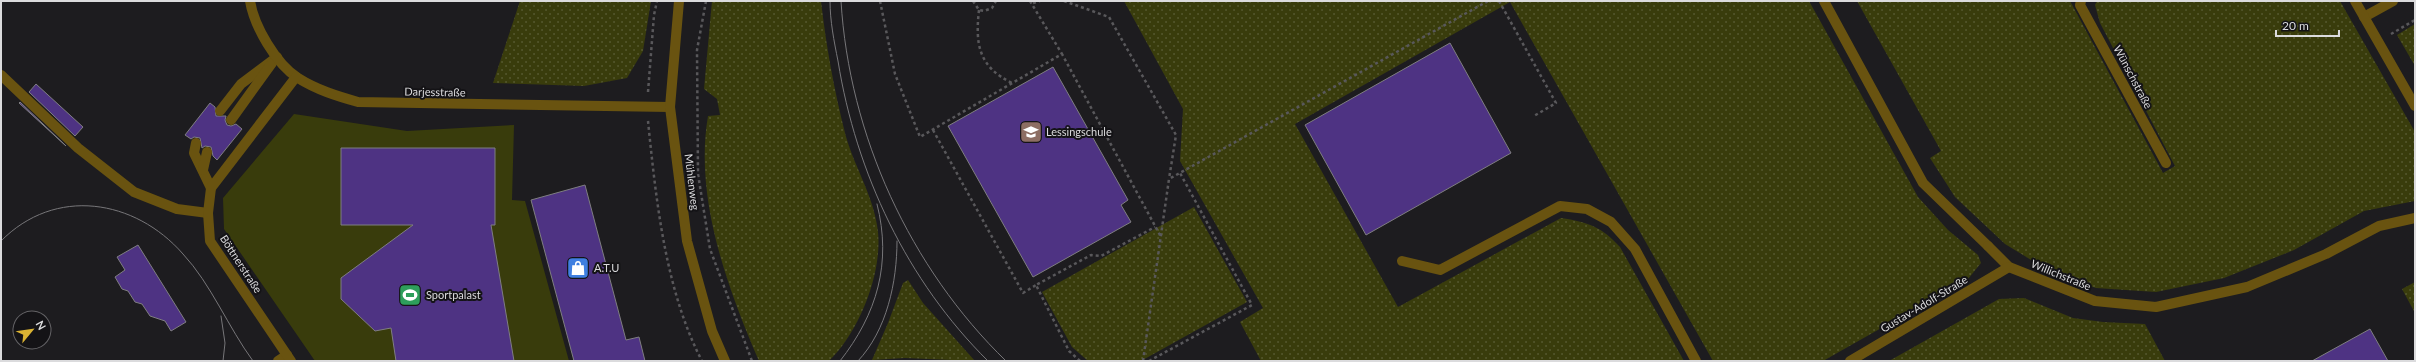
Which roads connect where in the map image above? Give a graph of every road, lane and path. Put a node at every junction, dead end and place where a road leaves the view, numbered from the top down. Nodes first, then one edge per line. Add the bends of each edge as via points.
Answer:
1 (250, 1) edge
2 (657, 1) edge
3 (679, 1) edge
4 (706, 1) edge
5 (880, 1) edge
6 (973, 1) edge
7 (996, 1) edge
8 (1040, 1) edge
9 (1064, 1) edge
10 (1488, 1) edge
11 (1499, 1) edge
12 (1824, 1) edge
13 (2081, 1) edge
14 (2355, 1) edge
15 (2393, 1) edge
16 (1032, 2) edge
17 (979, 10) junction
18 (2364, 17) junction
19 (2415, 20) edge
20 (2378, 42) junction
21 (1062, 54) junction
22 (277, 57) junction
23 (1, 75) edge
24 (296, 77) junction
25 (1012, 83) junction
26 (646, 106) junction
27 (2415, 106) edge
28 (670, 107) junction
29 (220, 111) dead end
30 (1534, 116) dead end
31 (231, 120) dead end
32 (932, 130) junction
33 (196, 143) dead end
34 (207, 152) dead end
35 (2166, 163) dead end
36 (203, 170) junction
37 (1180, 174) junction
38 (1169, 179) junction
39 (211, 188) junction
40 (208, 213) junction
41 (2415, 218) edge
42 (1155, 227) junction
43 (1161, 238) junction
44 (1402, 261) dead end
45 (2009, 267) junction
46 (1036, 285) junction
47 (289, 358) edge
48 (278, 361) edge
49 (702, 361) edge
50 (725, 361) edge
51 (752, 361) edge
52 (1080, 361) edge
53 (1143, 361) edge
54 (1150, 361) edge
55 (1696, 361) edge
56 (1850, 361) edge

1 - 22 street, Darjesstraße via 258,29
2 - 26 path
3 - 28 street, Mühlenweg
4 - 51 path via 696,50 698,174 710,249
5 - 32 path via 895,74 920,137
6 - 17 path
7 - 17 path via 992,8
8 - 16 path
9 - 38 path via 1109,17 1176,135
10 - 37 path
11 - 30 path via 1556,103
12 - 45 street, Willichstraße via 1923,183
13 - 35 street, Wünschstraße via 2080,5
14 - 18 street
15 - 18 street
16 - 21 path
17 - 25 path via 976,34 980,50 998,76
18 - 20 street
19 - 20 path
20 - 27 street
21 - 25 path
21 - 42 path
22 - 24 street, Darjesstraße
22 - 29 street via 241,84
22 - 31 street
23 - 40 street via 78,148 134,192 177,209
24 - 26 street, Darjesstraße via 325,92 358,102
24 - 39 street
25 - 32 path
26 - 28 street, Darjesstraße
26 - 49 path via 656,197 675,288
28 - 50 street, Mühlenweg via 687,241 712,331
32 - 46 path via 1023,293
33 - 36 street via 194,153
34 - 36 street
36 - 39 street
37 - 38 path
37 - 54 path via 1252,305
38 - 43 path
39 - 40 street, Böttnerstraße
40 - 47 street, Böttnerstraße via 210,241
41 - 45 street, Willichstraße via 2379,226 2326,254 2247,287 2156,307 2095,301
42 - 43 path
42 - 46 path via 1101,256 1091,255
43 - 53 path
44 - 55 street via 1440,270 1560,206 1588,209 1611,222 1635,249
45 - 56 street, Gustav-Adolf-Straße
46 - 52 path via 1069,351
47 - 48 street

